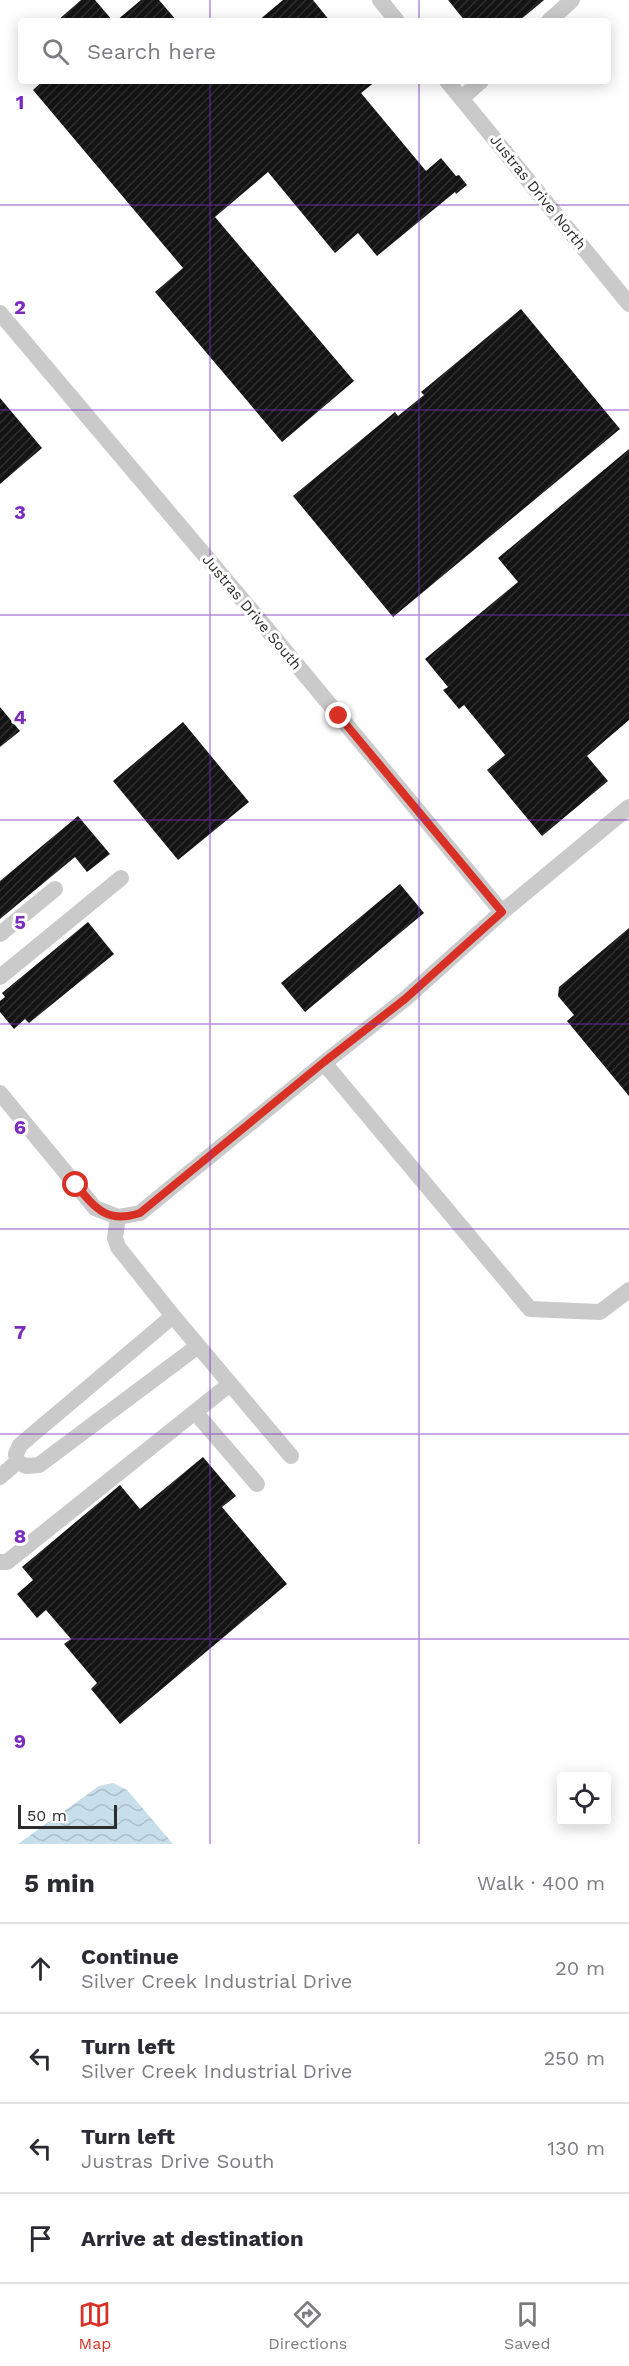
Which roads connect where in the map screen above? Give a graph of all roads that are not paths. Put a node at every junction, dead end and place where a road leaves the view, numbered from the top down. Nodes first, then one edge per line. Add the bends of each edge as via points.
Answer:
1 (380, 0) edge
2 (572, 0) edge
3 (395, 18) edge
4 (552, 18) edge
5 (450, 84) edge
6 (478, 84) edge
7 (462, 98) junction
8 (629, 304) edge
9 (0, 313) edge
10 (629, 807) edge
11 (121, 878) dead end
12 (55, 889) dead end
13 (502, 912) junction
14 (0, 934) edge
15 (0, 977) edge
16 (324, 1062) junction
17 (0, 1093) edge
18 (118, 1217) junction
19 (629, 1290) edge
20 (173, 1316) junction
21 (198, 1346) junction
22 (230, 1384) junction
23 (195, 1412) junction
24 (291, 1456) dead end
25 (17, 1462) junction
26 (0, 1477) edge
27 (257, 1484) dead end
28 (0, 1562) edge

1 - 3 street
2 - 4 street
5 - 7 street, Justras Drive North
6 - 7 street
7 - 8 street, Justras Drive North
9 - 13 street, Justras Drive South
10 - 13 street
11 - 15 street
12 - 14 street
13 - 16 street via 405,999
16 - 18 street via 151,1205 140,1213
16 - 19 street via 530,1309 600,1312
17 - 18 street via 95,1208
18 - 20 street via 118,1247
20 - 21 street
20 - 25 street via 20,1445
21 - 22 street
21 - 25 street via 39,1465
22 - 23 street
22 - 24 street
23 - 27 street
23 - 28 street via 7,1562
25 - 26 street

